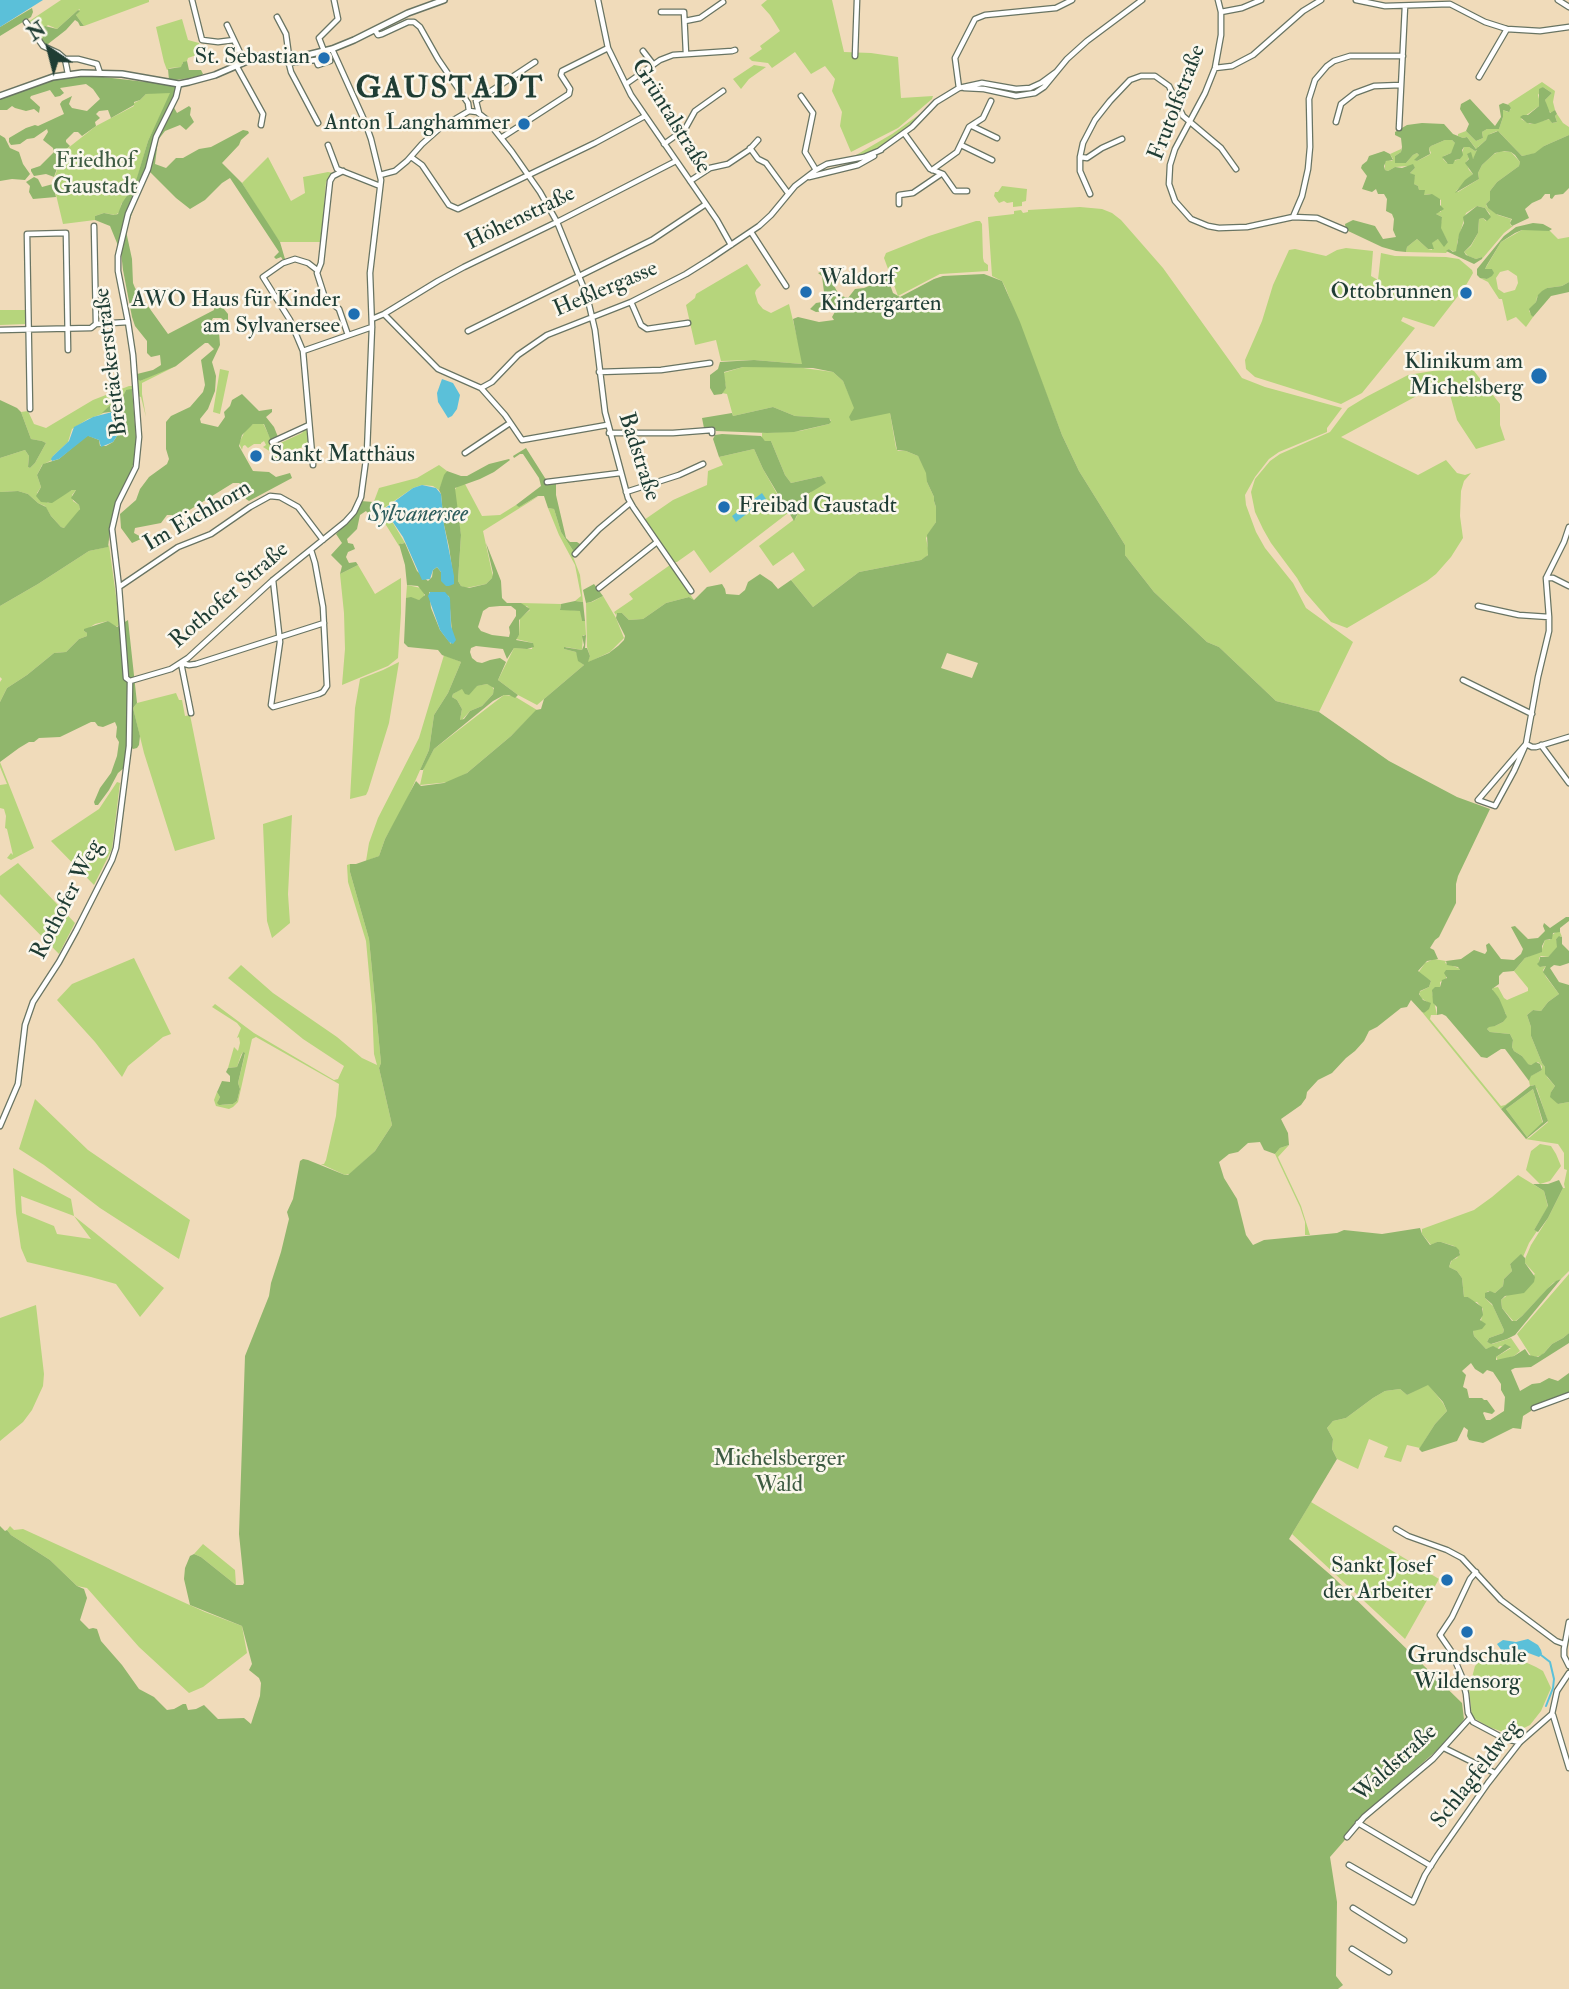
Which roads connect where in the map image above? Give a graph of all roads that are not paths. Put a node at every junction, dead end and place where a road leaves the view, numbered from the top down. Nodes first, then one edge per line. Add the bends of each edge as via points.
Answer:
1 (334, 0) edge
2 (443, 0) edge
3 (598, 0) edge
4 (857, 0) edge
5 (1072, 0) edge
6 (1142, 0) edge
7 (1218, 0) edge
8 (1261, 0) edge
9 (1321, 0) edge
10 (1356, 0) edge
11 (1558, 0) edge
12 (723, 2) dead end
13 (192, 3) edge
14 (1405, 6) junction
15 (1569, 8) edge
16 (661, 12) dead end
17 (1221, 12) junction
18 (277, 17) dead end
19 (685, 21) junction
20 (26, 22) dead end
21 (227, 25) dead end
22 (1569, 27) edge
23 (1507, 29) junction
24 (374, 30) junction
25 (234, 40) junction
26 (608, 48) junction
27 (331, 49) junction
28 (735, 50) dead end
29 (324, 51) junction
30 (643, 51) dead end
31 (686, 54) junction
32 (1403, 55) junction
33 (855, 56) dead end
34 (65, 59) junction
35 (288, 59) junction
36 (244, 61) junction
37 (330, 61) dead end
38 (535, 62) dead end
39 (653, 64) junction
40 (236, 65) junction
41 (1215, 68) junction
42 (100, 73) junction
43 (68, 74) junction
44 (1479, 77) dead end
45 (179, 84) junction
46 (625, 84) junction
47 (1401, 85) junction
48 (959, 88) junction
49 (723, 91) dead end
50 (0, 96) edge
51 (801, 96) dead end
52 (475, 101) junction
53 (991, 101) dead end
54 (469, 109) junction
55 (480, 114) junction
56 (645, 116) junction
57 (1189, 122) junction
58 (1336, 122) dead end
59 (318, 123) dead end
60 (261, 125) dead end
61 (971, 125) junction
62 (1399, 128) dead end
63 (904, 133) junction
64 (501, 138) junction
65 (997, 138) dead end
66 (1122, 139) dead end
67 (758, 140) dead end
68 (664, 144) junction
69 (328, 145) dead end
70 (961, 145) junction
71 (750, 148) junction
72 (881, 150) junction
73 (411, 157) junction
74 (1080, 157) junction
75 (992, 160) dead end
76 (676, 161) junction
77 (1236, 169) dead end
78 (816, 170) junction
79 (932, 170) junction
80 (343, 171) junction
81 (941, 173) junction
82 (380, 175) junction
83 (529, 176) junction
84 (805, 178) junction
85 (690, 181) junction
86 (380, 186) junction
87 (967, 191) dead end
88 (788, 193) junction
89 (1090, 194) dead end
90 (706, 204) junction
91 (899, 204) dead end
92 (1293, 216) junction
93 (557, 222) junction
94 (94, 226) dead end
95 (1345, 230) dead end
96 (751, 232) junction
97 (731, 245) junction
98 (317, 270) junction
99 (579, 275) junction
100 (786, 286) dead end
101 (631, 302) junction
102 (384, 314) junction
103 (593, 318) junction
104 (372, 319) junction
105 (128, 322) junction
106 (688, 323) dead end
107 (96, 324) junction
108 (372, 327) junction
109 (68, 328) junction
110 (0, 330) edge
111 (29, 330) junction
112 (468, 331) dead end
113 (348, 335) junction
114 (68, 350) dead end
115 (303, 351) junction
116 (710, 363) dead end
117 (599, 372) junction
118 (481, 388) junction
119 (30, 409) dead end
120 (510, 423) junction
121 (309, 425) junction
122 (607, 425) junction
123 (610, 433) junction
124 (712, 433) dead end
125 (272, 442) dead end
126 (465, 453) dead end
127 (703, 464) dead end
128 (313, 465) dead end
129 (620, 473) junction
130 (547, 482) dead end
131 (626, 492) junction
132 (630, 503) junction
133 (1569, 527) edge
134 (323, 540) junction
135 (657, 542) junction
136 (311, 550) junction
137 (575, 554) dead end
138 (1546, 578) junction
139 (273, 580) junction
140 (1569, 586) edge
141 (119, 587) junction
142 (599, 588) dead end
143 (691, 590) dead end
144 (1478, 606) dead end
145 (1549, 617) junction
146 (324, 623) junction
147 (280, 638) junction
148 (181, 663) junction
149 (1463, 680) dead end
150 (130, 681) junction
151 (191, 713) dead end
152 (1532, 714) junction
153 (1569, 737) edge
154 (1526, 744) junction
155 (1541, 746) junction
156 (1569, 783) edge
157 (0, 1126) edge
158 (1569, 1395) edge
159 (1534, 1408) dead end
160 (1396, 1529) dead end
161 (1476, 1572) junction
162 (1569, 1622) edge
163 (1564, 1644) junction
164 (1569, 1666) edge
165 (1569, 1673) edge
166 (1552, 1714) junction
167 (1470, 1718) junction
168 (1520, 1742) junction
169 (1444, 1748) junction
170 (1569, 1768) edge
171 (1495, 1773) junction
172 (1358, 1823) junction
173 (1347, 1837) dead end
174 (1349, 1865) dead end
175 (1431, 1866) junction
176 (1353, 1908) dead end
177 (1404, 1940) dead end
178 (1352, 1949) dead end
179 (1389, 1972) dead end

1 - 29 street via 338,17 319,38
2 - 24 street
3 - 26 street, Grüntalstraße
4 - 33 street
5 - 48 street via 1056,8 975,19 955,58
6 - 48 street via 1041,83 1016,89 982,83
7 - 17 street, Frutolfstraße
8 - 17 street
9 - 41 street via 1253,55 1232,66
10 - 14 street
11 - 15 street
12 - 19 street via 700,18
13 - 25 street via 202,40
14 - 23 street via 1450,4
14 - 32 street
16 - 19 street via 684,12
17 - 41 street, Frutolfstraße
18 - 35 street via 286,34
19 - 31 street
20 - 34 street via 43,46
21 - 25 street
22 - 23 street
23 - 44 street
24 - 27 street
24 - 54 street via 382,34 414,22
25 - 36 street
26 - 46 street, Grüntalstraße
26 - 64 street via 562,71 569,94
27 - 29 street
27 - 82 street via 365,122
28 - 31 street
29 - 35 street
30 - 39 street
31 - 39 street
32 - 47 street
32 - 92 street via 1343,58 1327,66 1315,80 1308,99 1308,169
34 - 42 street via 97,64
34 - 43 street
35 - 36 street via 263,55
35 - 37 street via 316,61 318,65
35 - 59 street
36 - 40 street
38 - 52 street
39 - 46 street
40 - 45 street
40 - 60 street via 263,114
41 - 57 street, Frutolfstraße
42 - 43 street
42 - 45 street
43 - 50 street
45 - 105 street, Breitäckerstraße via 120,244 118,271
46 - 56 street, Grüntalstraße
47 - 58 street via 1374,86 1355,93 1341,104
47 - 62 street
48 - 63 street via 936,102
49 - 68 street via 695,111 686,128
51 - 78 street via 813,113 805,152
52 - 54 street
52 - 55 street
53 - 61 street via 983,118
54 - 55 street
54 - 73 street via 440,128
55 - 64 street, Badstraße
56 - 68 street, Grüntalstraße
56 - 83 street
57 - 74 street via 1165,82 1155,76 1137,77 1102,110
57 - 77 street via 1221,148
57 - 92 street, Frutolfstraße via 1172,157 1169,175 1170,191 1185,214 1199,224 1219,228
61 - 65 street
61 - 70 street
63 - 72 street
63 - 79 street
64 - 83 street, Badstraße
66 - 74 street via 1087,158
67 - 71 street
68 - 76 street, Grüntalstraße
69 - 80 street via 336,166
70 - 75 street
70 - 79 street
71 - 85 street
71 - 88 street
72 - 78 street, Heßlergasse
72 - 84 street via 858,164
73 - 82 street via 392,173
73 - 83 street via 422,165 449,205 458,209
74 - 89 street
76 - 85 street, Grüntalstraße
76 - 93 street, Höhenstraße
78 - 84 street, Heßlergasse
79 - 81 street
80 - 86 street
80 - 98 street via 330,181
81 - 87 street via 955,191
81 - 91 street via 913,193 899,195
82 - 86 street
83 - 93 street, Badstraße
84 - 88 street, Heßlergasse
85 - 90 street, Grüntalstraße
86 - 104 street via 370,273
88 - 96 street, Heßlergasse
90 - 97 street, Grüntalstraße
90 - 99 street via 652,240
92 - 95 street, Frutolfstraße via 1317,218
93 - 99 street, Badstraße
93 - 102 street, Höhenstraße via 438,281
94 - 107 street
96 - 97 street, Heßlergasse
96 - 100 street
97 - 101 street, Heßlergasse
98 - 113 street via 325,298 339,309
98 - 115 street via 300,259 289,259 263,277
99 - 103 street, Badstraße
99 - 112 street
101 - 103 street, Heßlergasse
101 - 106 street via 647,330
102 - 104 street, Höhenstraße
102 - 118 street via 438,369
103 - 117 street, Badstraße
103 - 118 street, Heßlergasse via 537,341
104 - 108 street
105 - 107 street
105 - 141 street, Breitäckerstraße via 139,443 136,467 118,503 112,529
107 - 109 street
108 - 113 street
108 - 134 street, Rothofer Straße via 360,499 345,522
109 - 111 street
109 - 111 street via 66,233 27,234
109 - 114 street
110 - 111 street
111 - 119 street
113 - 115 street
115 - 121 street
116 - 117 street
117 - 122 street, Badstraße
118 - 120 street
120 - 122 street via 522,440
120 - 126 street
121 - 125 street
121 - 128 street
122 - 123 street, Badstraße
123 - 124 street
123 - 129 street, Badstraße
127 - 131 street
129 - 130 street
129 - 131 street, Badstraße
131 - 132 street, Badstraße
132 - 135 street, Badstraße
132 - 137 street
133 - 138 street
134 - 136 street, Rothofer Straße
134 - 141 street, Im Eichhorn via 298,507 270,496 211,534 178,547
135 - 142 street
135 - 143 street, Badstraße
136 - 139 street, Rothofer Straße
136 - 146 street
138 - 140 street
138 - 145 street
139 - 147 street
139 - 148 street, Rothofer Straße
141 - 150 street, Breitäckerstraße via 126,678
144 - 145 street
145 - 152 street
146 - 147 street
146 - 147 street via 326,689 278,706 271,705
147 - 148 street via 196,664
148 - 150 street, Rothofer Straße
148 - 151 street
149 - 152 street
150 - 157 street, Rothofer Weg via 129,746 116,848 76,931 30,1007 18,1084
152 - 154 street
153 - 155 street
154 - 154 street via 1506,767 1478,800 1495,806
154 - 155 street
155 - 156 street
158 - 159 street
160 - 161 street via 1457,1554
161 - 163 street via 1501,1600
161 - 167 street via 1440,1635 1462,1677
162 - 163 street
163 - 164 street
165 - 166 street, Schlagfeldweg via 1557,1691
166 - 168 street, Schlagfeldweg
166 - 170 street
167 - 168 street
167 - 169 street, Waldstraße
168 - 171 street, Schlagfeldweg
169 - 171 street
169 - 172 street, Waldstraße
171 - 175 street, Schlagfeldweg
172 - 173 street, Waldstraße
172 - 175 street
174 - 175 street, Schlagfeldweg via 1413,1902
176 - 177 street
178 - 179 street

